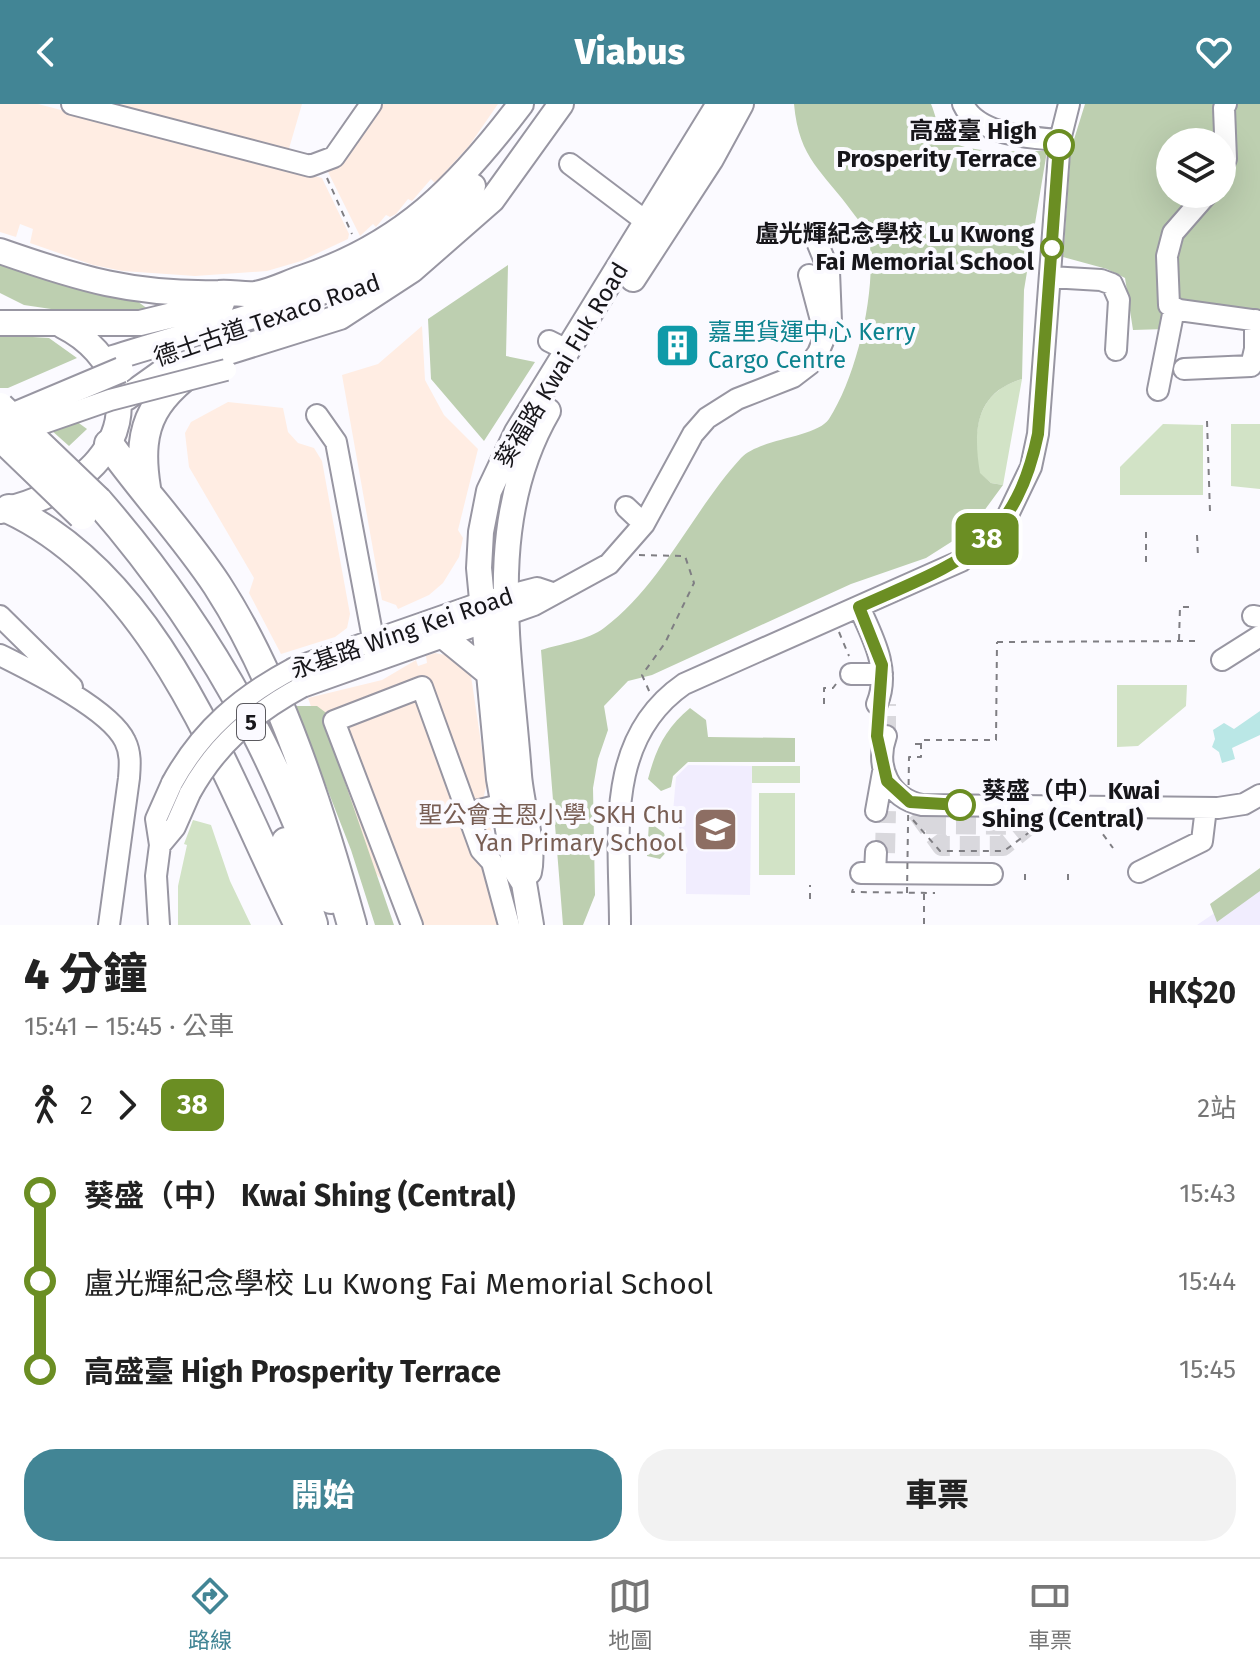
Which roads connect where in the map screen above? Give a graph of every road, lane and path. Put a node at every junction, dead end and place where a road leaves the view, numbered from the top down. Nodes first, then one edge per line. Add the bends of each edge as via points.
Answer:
1 (72, 104) edge
2 (371, 104) edge
3 (521, 104) edge
4 (540, 104) edge
5 (551, 104) edge
6 (561, 104) edge
7 (719, 104) edge
8 (741, 104) edge
9 (963, 104) edge
10 (1069, 104) edge
11 (1226, 104) edge
12 (1225, 128) edge
13 (1060, 140) junction
14 (320, 162) junction
15 (570, 164) dead end
16 (1195, 208) edge
17 (648, 223) junction
18 (456, 231) junction
19 (389, 240) junction
20 (355, 242) dead end
21 (817, 242) dead end
22 (0, 251) edge
23 (412, 270) junction
24 (809, 275) dead end
25 (1050, 277) junction
26 (343, 289) junction
27 (256, 294) junction
28 (1174, 309) junction
29 (4, 318) edge
30 (1257, 321) edge
31 (63, 326) junction
32 (823, 340) junction
33 (1116, 350) dead end
34 (117, 364) junction
35 (218, 364) junction
36 (1184, 369) dead end
37 (1158, 390) dead end
38 (118, 404) junction
39 (0, 407) edge
40 (317, 415) dead end
41 (0, 421) edge
42 (1207, 421) dead end
43 (0, 437) edge
44 (109, 444) junction
45 (146, 488) junction
46 (626, 507) dead end
47 (90, 508) junction
48 (4, 510) edge
49 (1210, 512) dead end
50 (644, 524) junction
51 (1146, 532) dead end
52 (1197, 535) dead end
53 (642, 554) dead end
54 (1198, 557) dead end
55 (1146, 562) dead end
56 (859, 607) junction
57 (1191, 607) dead end
58 (496, 609) junction
59 (0, 616) edge
60 (443, 636) junction
61 (841, 636) dead end
62 (1260, 636) edge
63 (373, 638) junction
64 (1179, 641) junction
65 (1199, 641) dead end
66 (0, 655) edge
67 (377, 659) junction
68 (1222, 660) dead end
69 (850, 664) joint
70 (487, 672) junction
71 (298, 677) junction
72 (649, 692) dead end
73 (83, 704) junction
74 (882, 740) tunnel mouth
75 (915, 744) dead end
76 (921, 744) junction
77 (883, 772) junction
78 (1260, 795) edge
79 (504, 804) junction
80 (914, 807) junction
81 (1206, 808) junction
82 (468, 813) junction
83 (1107, 815) dead end
84 (1113, 848) dead end
85 (871, 871) joint
86 (1139, 872) dead end
87 (992, 874) dead end
88 (1025, 874) dead end
89 (1068, 874) dead end
90 (524, 883) junction
91 (810, 885) dead end
92 (1025, 886) dead end
93 (1068, 886) dead end
94 (907, 893) junction
95 (924, 893) junction
96 (935, 893) dead end
97 (810, 899) dead end
98 (109, 925) edge
99 (159, 925) edge
100 (299, 925) edge
101 (313, 925) edge
102 (344, 925) edge
103 (352, 925) edge
104 (412, 925) edge
105 (509, 925) edge
106 (531, 925) edge
107 (620, 925) edge
108 (924, 925) edge

1 - 14 street via 310,166
2 - 14 street via 334,157
3 - 19 main road, 德士古道 Texaco Road via 479,159
4 - 26 main road via 442,220
5 - 18 main road via 480,192
6 - 18 main road, 德士古道 Texaco Road via 492,200
7 - 17 main road, 葵福路 Kwai Fuk Road
8 - 58 main road, 葵福路 Kwai Fuk Road via 532,439 509,515
9 - 13 street via 966,112 1000,132
10 - 13 street
11 - 12 street
13 - 25 street
14 - 20 path
15 - 17 street
16 - 28 street via 1173,233 1167,256 1169,305
17 - 58 main road, 葵福路 Kwai Fuk Road via 559,346 489,491 481,532
18 - 23 main road, 德士古道 Texaco Road
19 - 26 main road
19 - 27 main road, 德士古道 Texaco Road
21 - 32 street via 829,271 831,322
22 - 27 main road, 德士古道 Texaco Road via 123,289
23 - 26 main road, 德士古道 Texaco Road
23 - 35 main road, 德士古道 Texaco Road via 340,317
24 - 32 street
25 - 33 street via 1112,284 1119,300
25 - 56 street via 1038,434 1031,467 1005,521 961,561
26 - 34 main road, 德士古道 Texaco Road
26 - 34 main road, 德士古道 Texaco Road via 206,328
27 - 31 main road via 140,323
28 - 30 street
28 - 37 street
29 - 31 main road
30 - 36 street via 1251,366
31 - 38 main road via 81,335 111,367
32 - 50 street, 永基路 Wing Kei Road via 810,364 793,377 721,407 693,434
34 - 39 main road
34 - 41 main road, bridge
35 - 38 main road, 德士古道 Texaco Road via 161,373
35 - 43 street, bridge
35 - 45 highway via 150,414 142,450
38 - 44 main road
39 - 47 highway, 5, bridge
40 - 63 street via 336,442 328,453
42 - 49 path
43 - 47 highway, 5, bridge
44 - 45 highway
44 - 48 main road via 74,480
45 - 103 highway via 217,585 270,684 328,839
46 - 50 street
47 - 101 highway, 5 via 204,672 264,788
47 - 102 highway, 5 via 179,602 226,677
48 - 100 highway via 41,524 76,550 132,611 202,727
50 - 58 street, 永基路 Wing Kei Road via 598,572 542,602
51 - 55 path
52 - 54 path
53 - 72 path via 685,556 694,583 665,643 642,675
56 - 69 street via 879,652 882,694
56 - 107 street via 684,684 654,709 633,743 620,789
57 - 64 path via 1180,607
58 - 60 street, 永基路 Wing Kei Road
58 - 63 street, 永基路 Wing Kei Road
58 - 70 main road, 葵福路 Kwai Fuk Road
58 - 90 main road, 葵福路 Kwai Fuk Road via 531,869
59 - 73 street via 51,663
60 - 67 street, 永基路 Wing Kei Road
60 - 70 main road
61 - 69 path
62 - 68 street
63 - 67 street
63 - 71 street, 永基路 Wing Kei Road
64 - 65 path
64 - 76 path, bridge via 997,642 996,740
66 - 73 street
67 - 71 street, 永基路 Wing Kei Road
70 - 79 main road, 葵福路 Kwai Fuk Road
71 - 99 street, 永基路 Wing Kei Road, bridge via 181,788 175,827 160,845
73 - 98 street via 114,725 130,754
74 - 77 street
75 - 76 path, bridge
76 - 94 path, bridge via 921,757 909,757
77 - 80 street
77 - 80 street via 882,805
78 - 81 street via 1244,804
79 - 82 street
79 - 90 main road, 葵福路 Kwai Fuk Road via 515,869
80 - 81 street via 1045,812
81 - 86 street via 1202,841
82 - 104 street via 422,687 334,721
82 - 105 street via 481,850 492,862
83 - 84 path via 1107,830 1102,833
85 - 87 street
85 - 94 path via 852,892
88 - 92 path
89 - 93 path
90 - 106 main road, 葵福路 Kwai Fuk Road
91 - 97 path
94 - 95 path
95 - 96 path
95 - 108 path

